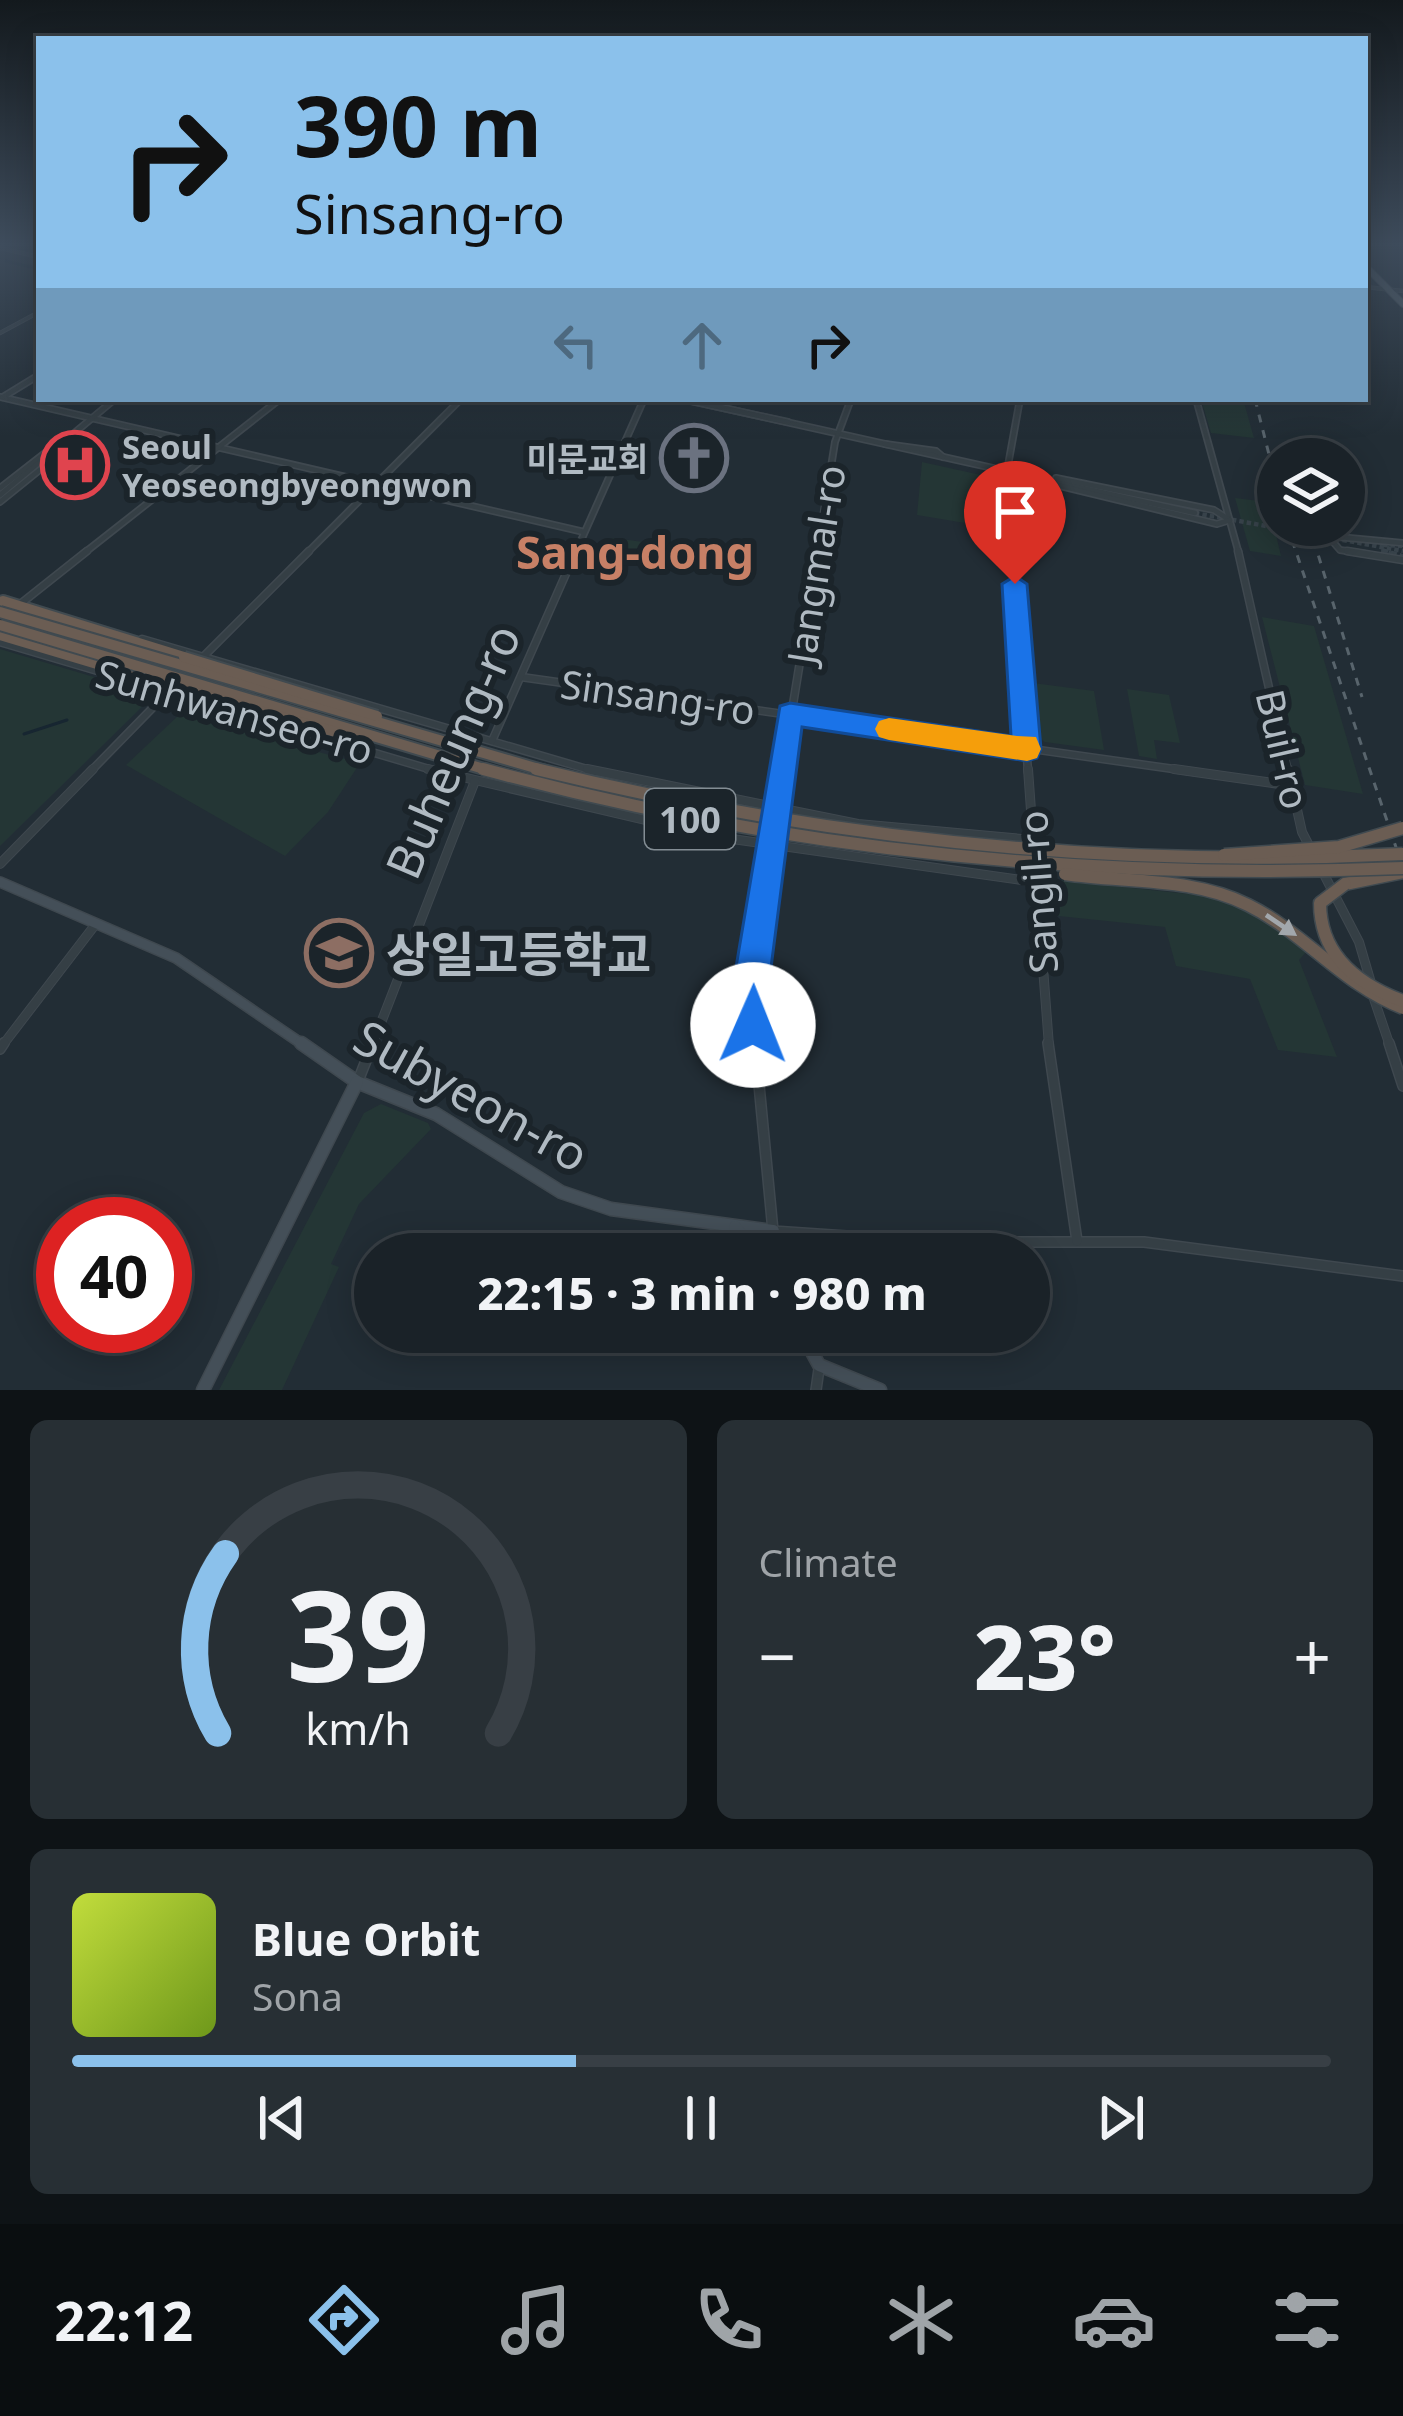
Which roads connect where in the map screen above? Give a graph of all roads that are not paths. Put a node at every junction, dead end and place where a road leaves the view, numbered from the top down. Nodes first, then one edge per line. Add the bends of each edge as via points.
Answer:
1 (36, 314) edge
2 (0, 333) edge
3 (36, 377) edge
4 (1, 398) edge
5 (111, 402) edge
6 (276, 402) edge
7 (458, 402) edge
8 (641, 402) edge
9 (697, 402) edge
10 (849, 402) edge
11 (1019, 402) edge
12 (1197, 402) edge
13 (92, 418) junction
14 (837, 433) junction
15 (72, 434) junction
16 (218, 448) junction
17 (1006, 471) junction
18 (376, 484) junction
19 (0, 495) edge
20 (1198, 513) junction
21 (590, 519) junction
22 (1230, 520) junction
23 (562, 527) junction
24 (584, 532) junction
25 (1403, 543) edge
26 (577, 549) junction
27 (1403, 560) edge
28 (1, 604) edge
29 (19, 605) junction
30 (0, 625) edge
31 (4, 639) edge
32 (204, 656) junction
33 (521, 677) junction
34 (168, 693) junction
35 (790, 714) junction
36 (410, 739) junction
37 (492, 741) junction
38 (1027, 749) junction
39 (475, 779) junction
40 (1294, 786) junction
41 (776, 811) junction
42 (1403, 827) edge
43 (1033, 840) junction
44 (770, 848) junction
45 (1403, 854) edge
46 (1184, 860) junction
47 (0, 864) edge
48 (1024, 866) junction
49 (1403, 870) edge
50 (1036, 882) junction
51 (0, 883) edge
52 (95, 925) junction
53 (1403, 1005) edge
54 (0, 1049) edge
55 (357, 1082) junction
56 (1403, 1086) edge
57 (734, 1226) junction
58 (773, 1231) junction
59 (740, 1233) edge
60 (786, 1233) edge
61 (1050, 1241) edge
62 (1077, 1241) junction
63 (1403, 1276) edge
64 (812, 1353) edge
65 (819, 1365) junction
66 (203, 1390) edge
67 (816, 1390) edge
68 (880, 1390) edge

1 - 2 street
3 - 4 street
4 - 13 street
5 - 13 street
6 - 16 street
7 - 18 street
8 - 21 street, Buheung-ro
9 - 14 street
10 - 14 street, Jangmal-ro
11 - 17 street, Sangil-ro
12 - 22 street, Buil-ro
13 - 15 street
13 - 16 street
14 - 17 street
14 - 35 street, Jangmal-ro
15 - 19 street
15 - 19 street via 62,452
16 - 18 street
16 - 29 street
17 - 20 street
17 - 38 street, Sangil-ro
18 - 23 street
18 - 32 street
20 - 22 street
20 - 22 street via 1217,524
21 - 23 street
21 - 24 street, Buheung-ro
22 - 40 street, Buil-ro
23 - 24 street
23 - 26 street
24 - 26 street, Buheung-ro
25 - 27 street via 1328,536 1340,550
26 - 33 street, Buheung-ro
28 - 29 street
28 - 36 highway, 100, bridge
28 - 36 highway, bridge via 363,710
29 - 32 street
30 - 36 highway, 100, bridge
31 - 34 street, Sunhwanseo-ro
31 - 36 highway, bridge via 357,738
32 - 34 street
32 - 37 street
33 - 35 street, Sinsang-ro
33 - 37 street, Buheung-ro
34 - 39 street, Sunhwanseo-ro
34 - 47 street
35 - 38 street, Sinsang-ro
35 - 41 street, Jangmal-ro
36 - 46 highway, 100, bridge via 792,823 946,844
36 - 48 highway, 100, bridge via 694,819
37 - 39 street, Buheung-ro
37 - 41 street
38 - 40 street, Sinsang-ro
38 - 43 street, Sangil-ro
39 - 44 street, Sunhwanseo-ro
39 - 55 street, Buheung-ro
40 - 56 street, Buil-ro via 1310,856 1364,944 1376,1016
41 - 43 street
41 - 44 street, Jangmal-ro
42 - 46 highway, bridge via 1322,848
43 - 50 street, Sangil-ro
44 - 50 street, Sunhwanseo-ro
44 - 58 street, Jangmal-ro via 750,991
45 - 46 highway, 100, bridge
48 - 49 highway, 100, bridge
48 -> 53 highway, bridge via 1230,897 1277,921 1368,994
49 - 53 highway, bridge via 1330,892 1318,918 1331,952
50 - 62 street, Sangil-ro
51 - 52 main road, Subyeon-ro
52 - 54 street
52 - 55 main road, Subyeon-ro via 176,958
55 - 57 main road, Subyeon-ro via 446,1119 589,1204
55 - 66 main road, Buheung-ro
57 - 58 main road, Subyeon-ro
57 - 59 main road
58 - 60 street
61 - 62 street
62 - 63 street via 1144,1242
64 - 65 main road
65 - 67 street
65 - 68 main road

